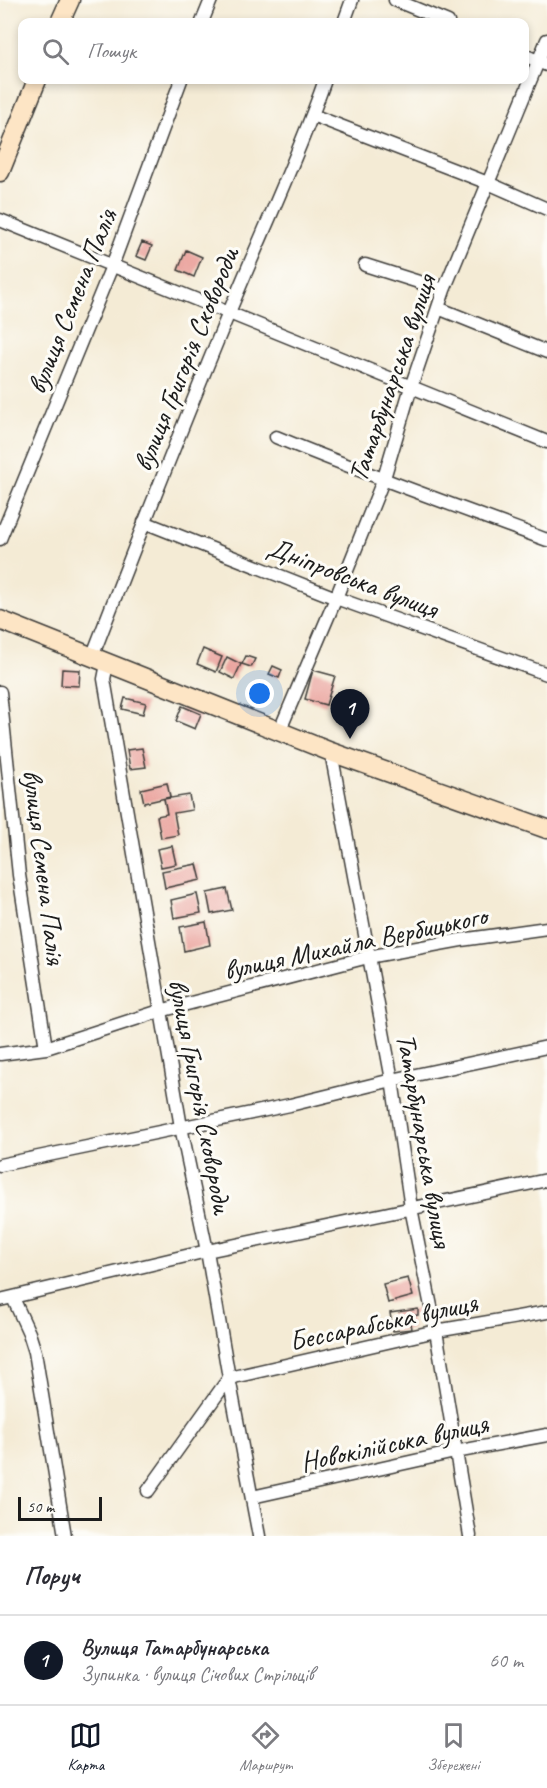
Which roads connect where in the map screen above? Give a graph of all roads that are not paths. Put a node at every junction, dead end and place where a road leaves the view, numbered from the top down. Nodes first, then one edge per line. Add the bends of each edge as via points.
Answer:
1 (70, 0) edge
2 (211, 0) edge
3 (352, 0) edge
4 (395, 0) edge
5 (62, 18) edge
6 (204, 18) edge
7 (346, 18) edge
8 (438, 18) edge
9 (547, 40) edge
10 (529, 57) edge
11 (543, 63) edge
12 (36, 84) edge
13 (180, 84) edge
14 (324, 84) edge
15 (312, 116) junction
16 (0, 172) edge
17 (488, 183) junction
18 (547, 208) edge
19 (0, 220) edge
20 (365, 265) dead end
21 (112, 266) junction
22 (444, 290) junction
23 (438, 308) junction
24 (229, 314) junction
25 (547, 352) edge
26 (411, 387) junction
27 (276, 437) dead end
28 (547, 442) edge
29 (384, 478) junction
30 (144, 522) junction
31 (0, 539) edge
32 (547, 540) edge
33 (336, 598) junction
34 (0, 620) edge
35 (99, 661) junction
36 (547, 674) edge
37 (0, 692) edge
38 (279, 732) junction
39 (331, 752) junction
40 (547, 829) edge
41 (547, 928) edge
42 (368, 957) junction
43 (160, 1011) junction
44 (547, 1047) edge
45 (46, 1048) junction
46 (0, 1054) edge
47 (392, 1080) junction
48 (181, 1127) junction
49 (0, 1165) edge
50 (547, 1180) edge
51 (411, 1208) junction
52 (207, 1251) junction
53 (14, 1298) junction
54 (0, 1300) edge
55 (547, 1312) edge
56 (436, 1332) junction
57 (229, 1378) junction
58 (547, 1435) edge
59 (455, 1452) junction
60 (148, 1491) dead end
61 (252, 1497) junction
62 (65, 1536) edge
63 (259, 1536) edge
64 (470, 1536) edge

1 - 5 main road
2 - 6 street
3 - 7 street
4 - 8 street
9 - 11 street, Татарбунарська вулиця
10 - 11 street
11 - 17 street, Татарбунарська вулиця
12 - 16 main road
13 - 21 street, вулиця Семена Палія
14 - 15 street, вулиця Григорія Сковороди
15 - 17 street
15 - 24 street, вулиця Григорія Сковороди
17 - 18 street
17 - 22 street, Татарбунарська вулиця
19 - 21 street
20 - 22 street
21 - 24 street
21 - 31 street, вулиця Семена Палія
22 - 23 street, Татарбунарська вулиця
23 - 25 street
23 - 26 street, Татарбунарська вулиця
24 - 26 street
24 - 30 street, вулиця Григорія Сковороди
26 - 28 street
26 - 29 street, Татарбунарська вулиця
27 - 29 street
29 - 32 street
29 - 33 street, Татарбунарська вулиця
30 - 33 street, Дніпровська вулиця
30 - 35 street, вулиця Григорія Сковороди
33 - 36 street, Дніпровська вулиця
33 - 38 street, Татарбунарська вулиця
34 - 35 main road
35 - 38 main road
35 - 43 street, вулиця Григорія Сковороди
37 - 45 street, вулиця Семена Палія via 19,875
38 - 39 main road
39 - 40 main road
39 - 42 street, Татарбунарська вулиця
41 - 42 street, вулиця Михайла Вербицького
42 - 43 street, вулиця Михайла Вербицького
42 - 47 street, Татарбунарська вулиця
43 - 45 street, вулиця Михайла Вербицького
43 - 48 street, вулиця Григорія Сковороди
44 - 47 street
45 - 46 street, вулиця Михайла Вербицького
47 - 48 street
47 - 51 street, Татарбунарська вулиця
48 - 49 street
48 - 52 street, вулиця Григорія Сковороди
50 - 51 street
51 - 52 street
51 - 56 street, Татарбунарська вулиця
52 - 53 street
52 - 57 street, вулиця Григорія Сковороди
53 - 54 street
53 - 62 street via 37,1361
55 - 56 street, Бессарабська вулиця
56 - 57 street, Бессарабська вулиця
56 - 59 street, Татарбунарська вулиця
57 - 60 street
57 - 61 street, вулиця Григорія Сковороди
58 - 59 street, Новокілійська вулиця
59 - 61 street, Новокілійська вулиця
59 - 64 street, Татарбунарська вулиця
61 - 63 street, вулиця Григорія Сковороди

